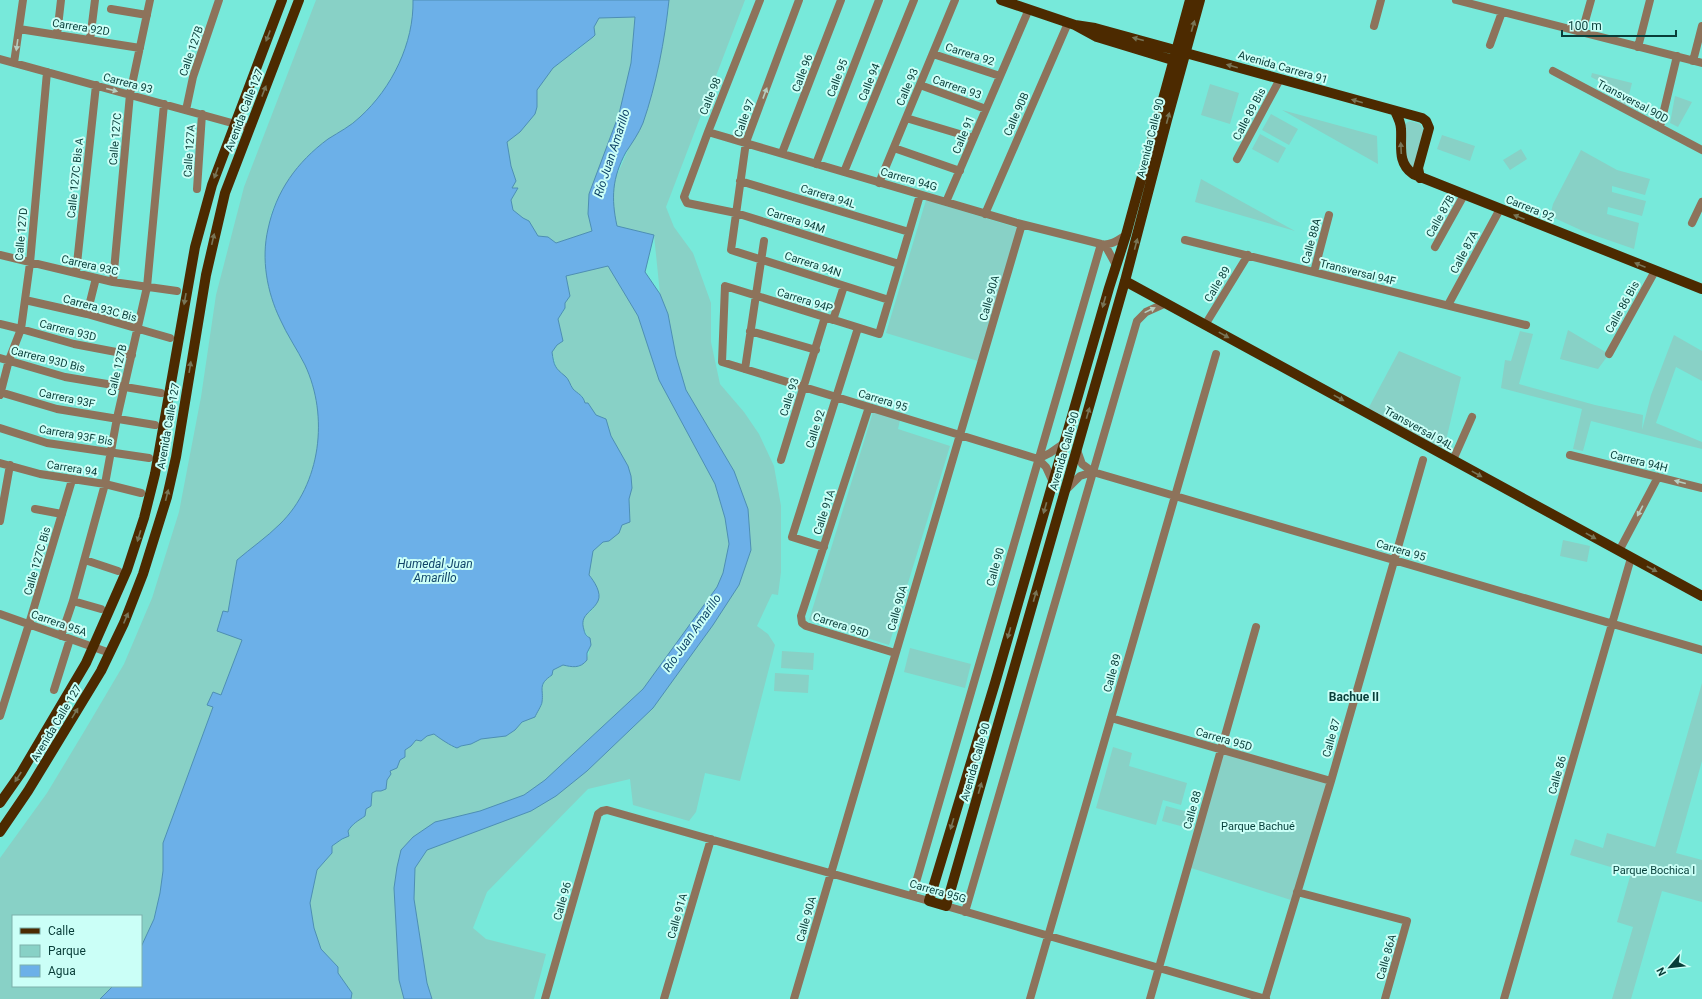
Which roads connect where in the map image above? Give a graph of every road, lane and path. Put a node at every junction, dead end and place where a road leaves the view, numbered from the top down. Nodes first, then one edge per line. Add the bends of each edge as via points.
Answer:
1 (23, 0) edge
2 (61, 0) edge
3 (95, 0) edge
4 (150, 0) edge
5 (219, 0) edge
6 (282, 0) edge
7 (299, 0) edge
8 (760, 0) edge
9 (799, 0) edge
10 (841, 0) edge
11 (878, 0) edge
12 (914, 0) edge
13 (955, 0) edge
14 (1001, 0) edge
15 (1190, 0) edge
16 (1200, 0) edge
17 (1381, 0) edge
18 (1456, 0) edge
19 (1492, 0) edge
20 (1591, 0) edge
21 (1650, 0) edge
22 (111, 9) dead end
23 (1489, 9) junction
24 (1028, 10) junction
25 (1502, 12) junction
26 (147, 15) junction
27 (1072, 24) junction
28 (1374, 26) dead end
29 (1702, 26) edge
30 (19, 29) junction
31 (1582, 32) junction
32 (57, 35) junction
33 (90, 40) junction
34 (1490, 45) dead end
35 (1638, 47) junction
36 (140, 48) junction
37 (1175, 50) junction
38 (1144, 52) junction
39 (1185, 52) junction
40 (933, 54) junction
41 (1677, 56) junction
42 (0, 59) edge
43 (1172, 60) junction
44 (1693, 61) junction
45 (14, 63) junction
46 (1183, 63) junction
47 (1702, 63) edge
48 (1553, 71) dead end
49 (47, 72) junction
50 (1000, 76) junction
51 (1280, 79) junction
52 (1167, 82) junction
53 (96, 85) junction
54 (920, 85) junction
55 (130, 94) junction
56 (164, 104) junction
57 (986, 109) junction
58 (186, 110) junction
59 (1395, 111) junction
60 (202, 114) junction
61 (906, 118) junction
62 (234, 123) junction
63 (1660, 127) junction
64 (250, 128) junction
65 (708, 132) junction
66 (973, 138) junction
67 (746, 142) junction
68 (894, 148) junction
69 (1702, 150) edge
70 (782, 154) junction
71 (1237, 159) dead end
72 (816, 164) junction
73 (960, 171) junction
74 (844, 172) junction
75 (1420, 178) junction
76 (740, 181) junction
77 (879, 183) junction
78 (197, 189) dead end
79 (920, 195) junction
80 (1464, 195) junction
81 (684, 201) joint
82 (946, 202) junction
83 (1702, 202) edge
84 (1500, 209) junction
85 (736, 213) junction
86 (985, 214) junction
87 (1329, 215) dead end
88 (1692, 223) dead end
89 (1022, 224) junction
90 (909, 232) junction
91 (1126, 235) junction
92 (1185, 240) dead end
93 (764, 241) dead end
94 (1103, 244) junction
95 (1435, 247) dead end
96 (731, 250) joint
97 (0, 255) edge
98 (1248, 255) junction
99 (761, 259) junction
100 (30, 263) junction
101 (899, 264) junction
102 (1116, 265) junction
103 (1655, 271) junction
104 (1314, 272) junction
105 (76, 273) junction
106 (96, 278) junction
107 (1125, 281) junction
108 (113, 282) junction
109 (844, 286) junction
110 (147, 288) junction
111 (1702, 289) edge
112 (177, 291) dead end
113 (755, 296) junction
114 (25, 300) junction
115 (889, 300) junction
116 (1166, 303) junction
117 (1448, 305) junction
118 (87, 314) junction
119 (829, 319) junction
120 (0, 324) edge
121 (1205, 325) junction
122 (1526, 325) dead end
123 (21, 328) junction
124 (858, 328) junction
125 (138, 329) junction
126 (750, 331) junction
127 (170, 338) dead end
128 (816, 350) junction
129 (1216, 354) dead end
130 (1609, 354) dead end
131 (132, 355) junction
132 (0, 358) edge
133 (10, 360) junction
134 (722, 362) joint
135 (745, 369) junction
136 (124, 386) junction
137 (804, 387) junction
138 (161, 392) dead end
139 (0, 393) edge
140 (837, 397) junction
141 (870, 407) junction
142 (1472, 417) dead end
143 (117, 418) junction
144 (155, 424) dead end
145 (0, 428) edge
146 (960, 435) junction
147 (1063, 444) junction
148 (1077, 450) junction
149 (111, 453) junction
150 (1570, 455) dead end
151 (148, 458) dead end
152 (1038, 459) junction
153 (781, 460) dead end
154 (1423, 460) dead end
155 (1453, 460) junction
156 (0, 463) edge
157 (10, 465) junction
158 (1093, 472) junction
159 (1658, 476) junction
160 (72, 480) junction
161 (1052, 480) junction
162 (105, 484) junction
163 (1702, 488) edge
164 (1065, 491) junction
165 (141, 493) dead end
166 (1175, 496) junction
167 (35, 509) dead end
168 (62, 514) junction
169 (0, 521) edge
170 (824, 547) junction
171 (1619, 551) junction
172 (1631, 558) junction
173 (85, 560) junction
174 (1394, 560) junction
175 (118, 571) dead end
176 (1702, 596) edge
177 (73, 601) junction
178 (101, 609) dead end
179 (0, 614) edge
180 (802, 623) joint
181 (1612, 623) junction
182 (29, 624) junction
183 (1256, 627) dead end
184 (61, 636) junction
185 (70, 639) junction
186 (94, 647) junction
187 (1702, 650) edge
188 (110, 653) junction
189 (896, 654) junction
190 (54, 690) dead end
191 (0, 716) edge
192 (1111, 718) junction
193 (1220, 750) junction
194 (1330, 781) junction
195 (0, 803) edge
196 (602, 811) joint
197 (0, 832) edge
198 (711, 839) junction
199 (831, 873) junction
200 (1297, 892) junction
201 (912, 896) junction
202 (929, 901) junction
203 (946, 906) junction
204 (965, 912) junction
205 (1048, 936) junction
206 (1158, 968) junction
207 (545, 999) edge
208 (664, 999) edge
209 (794, 999) edge
210 (1030, 999) edge
211 (1150, 999) edge
212 (1266, 999) edge
213 (1385, 999) edge
214 (1504, 999) edge

1 - 30 street
2 - 32 street
3 - 33 street
4 - 26 street, Calle 127C
5 - 58 street, Calle 127B via 193,78
6 -> 62 main road, Avenida Calle 127
64 -> 7 main road, Avenida Calle 127
8 - 65 street, Calle 98
67 -> 9 street, Calle 97
10 - 70 street, Calle 96
11 - 72 street, Calle 95
12 - 74 street, Calle 94
13 - 40 street, Calle 93
14 - 24 main road, Avenida Carrera 91
15 - 37 main road, Avenida Calle 90
39 -> 16 main road, Avenida Calle 90
17 - 28 street
18 - 23 street
19 - 23 street
20 - 31 street
21 - 35 street
22 - 26 street
23 - 25 street
24 - 27 main road, Avenida Carrera 91
24 - 50 street, Calle 91
25 - 31 street
25 - 34 street
26 - 36 street, Calle 127C
37 -> 27 main road, Avenida Carrera 91
27 - 38 main road, Avenida Carrera 91 via 1097,37
27 - 86 street, Calle 90B
29 - 44 street
30 - 32 street, Carrera 92D
30 -> 45 street
31 - 35 street
32 - 33 street, Carrera 92D
33 - 36 street, Carrera 92D
35 - 41 street
36 - 55 street, Calle 127C
37 - 39 main road, Avenida Carrera 91
37 - 43 main road, Avenida Calle 90
38 - 43 main road, Avenida Carrera 91
38 - 52 main road via 1162,65
39 - 46 main road, Avenida Calle 90
51 -> 39 main road, Avenida Carrera 91
40 - 50 street, Carrera 92
40 - 54 street, Calle 93
41 - 44 street
41 - 63 street
42 - 45 street, Carrera 93
43 - 46 main road, Avenida Carrera 91
43 - 52 main road, Avenida Calle 90
44 - 47 street
45 - 49 street, Carrera 93
107 -> 46 main road, Avenida Calle 90
48 - 63 street, Transversal 90D
49 - 53 street, Carrera 93
49 - 100 street, Calle 127D
50 - 57 street, Calle 91
59 -> 51 main road, Avenida Carrera 91
51 - 71 street, Calle 89 Bis
52 - 91 main road, Avenida Calle 90
53 -> 55 street, Carrera 93
53 - 105 street, Calle 127C Bis A
54 - 57 street, Carrera 93
54 - 61 street, Calle 93
55 - 56 street, Carrera 93
55 - 108 street, Calle 127C
56 - 58 street, Carrera 93
56 - 110 street, Calle 127B
57 - 66 street, Calle 91
58 - 60 street, Carrera 93
75 -> 59 main road, Carrera 92 via 1408,171 1403,163 1400,122
59 - 75 main road, Avenida Carrera 91 via 1422,118 1428,125 1418,165
60 - 62 street, Carrera 93
60 - 78 street, Calle 127A
61 - 66 street
61 - 68 street, Calle 93
62 - 64 street, Carrera 93
62 -> 186 main road, Avenida Calle 127 via 212,185 195,247 158,459 144,518 128,570
63 - 69 street, Transversal 90D
188 -> 64 main road, Avenida Calle 127 via 143,574 167,497 211,248 225,193
65 - 67 street, Carrera 94G
65 - 81 street, Calle 98
66 - 73 street, Calle 91
67 - 70 street, Carrera 94G
67 - 76 street, Calle 97
68 - 73 street
68 - 77 street, Calle 93
70 - 72 street, Carrera 94G
72 - 74 street, Carrera 94G
73 - 82 street, Calle 91
74 - 77 street, Carrera 94G
75 - 80 main road, Carrera 92
76 - 85 street, Calle 97
76 - 90 street, Carrera 94L
77 - 79 street, Carrera 94G
79 - 82 street, Carrera 94G
79 - 90 street
80 - 84 main road, Carrera 92
80 - 95 street, Calle 87B
81 - 85 street, Carrera 94M
82 - 86 street, Carrera 94G
83 - 88 street
103 -> 84 main road, Carrera 92
84 - 117 street, Calle 87A
85 - 96 street, Calle 97
85 - 101 street, Carrera 94M
86 - 89 street, Carrera 94G
87 - 104 street, Calle 88A
89 - 94 street, Carrera 94G
89 - 146 street, Calle 90A
90 - 101 street
91 - 94 street
91 - 102 main road, Avenida Calle 90
92 - 98 street, Transversal 94F
93 - 99 street
94 - 102 street
94 - 152 street, Calle 90
96 - 99 street, Carrera 94N
97 - 100 street, Carrera 93C
98 - 104 street, Transversal 94F
98 - 121 street, Calle 89
99 - 109 street, Carrera 94N
99 - 113 street
100 - 105 street, Carrera 93C
100 - 114 street, Calle 127D
101 - 115 street
102 - 107 main road
102 -> 147 main road, Avenida Calle 90
103 - 111 main road, Carrera 92
103 - 130 street, Calle 86 Bis
104 - 117 street, Transversal 94F
105 - 106 street, Carrera 93C
106 - 108 street, Carrera 93C
106 - 118 street
107 - 116 main road, Transversal 94L
148 -> 107 main road, Avenida Calle 90
108 - 110 street, Carrera 93C
109 - 115 street, Carrera 94N
109 - 119 street, Calle 93
110 - 112 street, Carrera 93C
110 - 125 street, Calle 127B
113 - 119 street, Carrera 94P
113 - 126 street
113 - 134 street, Carrera 94P via 725,286
114 - 118 street, Carrera 93C Bis
114 - 123 street, Calle 127D
115 - 124 street, Carrera 94P via 879,334
116 - 121 main road, Transversal 94L
158 -> 116 street via 1137,321 1146,312
117 - 122 street, Transversal 94F
118 - 125 street, Carrera 93C Bis
119 - 124 street, Carrera 94P
119 - 128 street, Calle 93
120 - 123 street, Carrera 93D
121 -> 155 main road, Transversal 94L
123 - 131 street, Carrera 93D via 74,344
123 - 133 street, Calle 127D
124 - 140 street, Calle 92
125 - 127 street, Carrera 93C Bis
125 - 131 street, Calle 127B
126 - 128 street
126 - 135 street
128 - 137 street, Calle 93
129 - 166 street, Calle 89
131 - 136 street, Calle 127B
132 - 133 street, Carrera 93D Bis
133 - 136 street, Carrera 93D Bis via 65,377
133 - 139 street, Calle 127D
134 - 135 street, Carrera 95
135 - 137 street, Carrera 95
136 - 138 street, Carrera 93D Bis
136 - 143 street, Calle 127B
137 - 140 street, Carrera 95
137 - 153 street, Calle 93
139 - 143 street, Carrera 93F via 58,409
140 - 141 street, Carrera 95
140 - 170 street, Calle 92 via 792,537
141 - 146 street, Carrera 95
141 - 170 street, Calle 91A
142 - 155 street
143 - 144 street, Carrera 93F
143 - 149 street, Calle 127B
145 - 149 street, Carrera 93F Bis via 47,443
146 - 152 street, Carrera 95
146 - 189 street, Calle 90A
147 - 152 street
147 - 161 main road, Avenida Calle 90
148 - 158 street via 1082,464
148 - 164 main road, Avenida Calle 90
149 - 151 street, Carrera 93F Bis
149 - 162 street, Calle 127B
150 - 159 street, Carrera 94H
152 - 161 street via 1046,467
152 - 201 street, Calle 90
154 - 174 street, Calle 87
155 -> 171 main road, Transversal 94L
156 - 157 street, Carrera 94
157 - 160 street, Carrera 94
157 - 169 street
158 - 164 street via 1080,476
158 - 166 street, Carrera 95
158 - 204 street
163 -> 159 street, Carrera 94H
159 -> 171 street
160 - 162 street, Carrera 94
160 - 168 street, Calle 127C Bis
161 -> 202 main road, Avenida Calle 90
162 - 165 street, Carrera 94
162 - 173 street, Calle 127B
203 -> 164 main road, Avenida Calle 90
166 - 174 street, Carrera 95
166 - 192 street, Calle 89
167 - 168 street
168 - 182 street, Calle 127C Bis
170 - 180 street, Calle 91A via 801,616
171 - 172 main road, Transversal 94L
172 -> 176 main road, Transversal 94L
172 - 181 street, Calle 86
173 - 175 street
173 - 177 street, Calle 127B
174 - 181 street, Carrera 95
174 - 194 street, Calle 87
177 - 178 street
177 - 184 street, Calle 127B
179 - 182 street, Carrera 95A
180 - 189 street, Carrera 95D
181 - 187 street, Carrera 95
181 - 214 street, Calle 86
182 - 184 street, Carrera 95A
182 - 191 street, Calle 127C Bis
183 - 193 street, Calle 88
184 - 185 street, Carrera 95A
185 - 186 street, Carrera 95A
185 - 190 street
186 - 188 street, Carrera 95A
186 -> 195 main road, Avenida Calle 127 via 68,696
197 -> 188 main road, Avenida Calle 127 via 44,766
189 - 199 street, Calle 90A
192 - 193 street, Carrera 95D
192 - 205 street, Calle 89
193 - 194 street, Carrera 95D
193 - 206 street, Calle 88
194 - 200 street, Calle 87
196 - 198 street, Carrera 95G via 607,810
196 - 207 street, Calle 96 via 598,814
198 - 199 street, Carrera 95G
198 - 208 street, Calle 91A
199 - 201 street, Carrera 95G
199 - 209 street, Calle 90A
200 - 212 street, Calle 87
200 - 213 street, Calle 86A via 1407,921
201 - 202 street, Carrera 95G
202 - 203 main road, Carrera 95G
203 - 204 street, Carrera 95G
204 - 205 street, Carrera 95G
205 - 206 street, Carrera 95G
205 - 210 street, Calle 89
206 - 211 street, Calle 88
206 - 212 street, Carrera 95G

